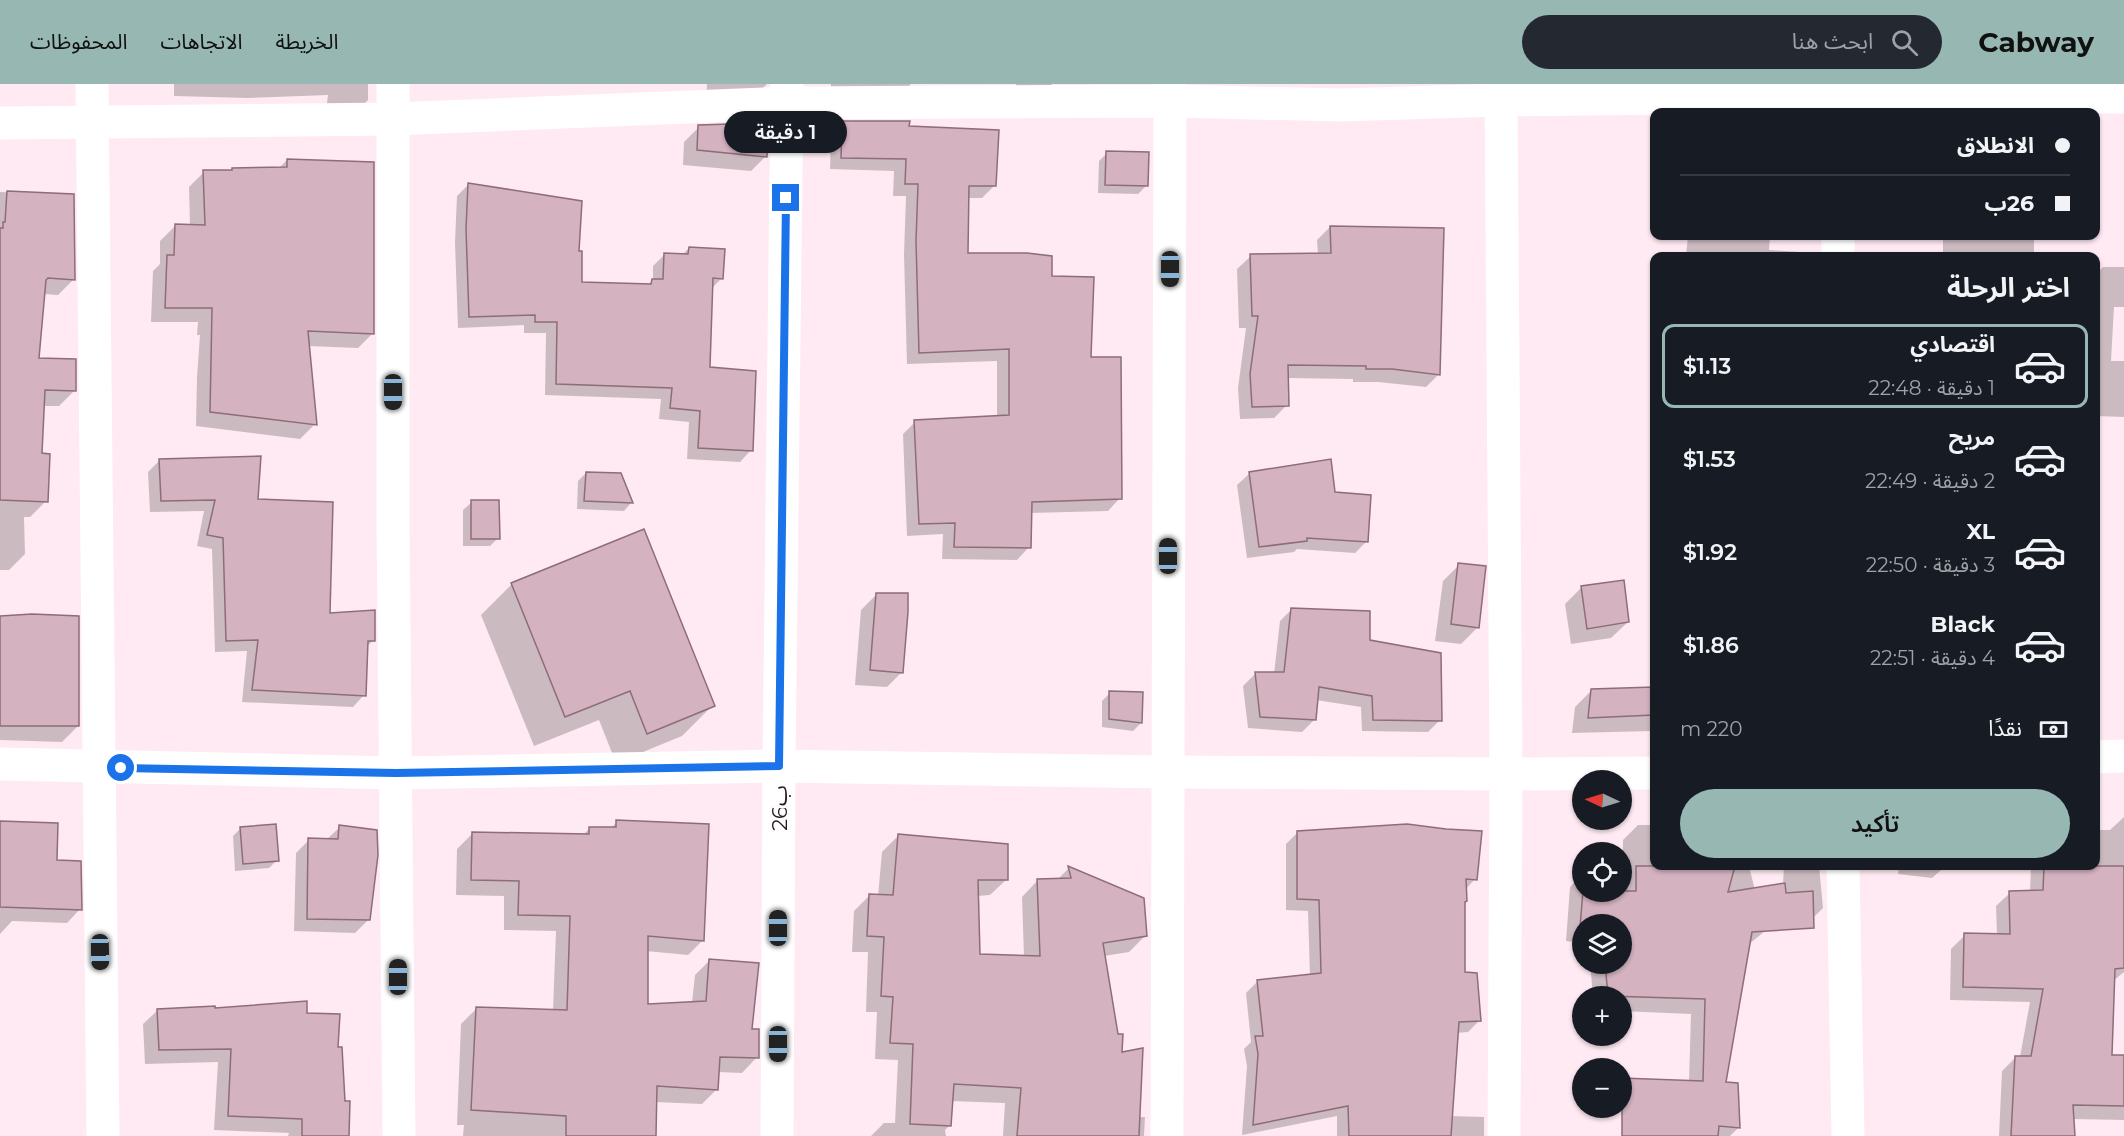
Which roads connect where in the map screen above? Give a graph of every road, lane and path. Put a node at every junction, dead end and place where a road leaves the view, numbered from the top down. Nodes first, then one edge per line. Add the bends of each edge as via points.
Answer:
1 (92, 84) edge
2 (393, 84) edge
3 (1500, 92) edge
4 (1170, 93) edge
5 (787, 94) edge
6 (1838, 97) edge
7 (2124, 97) edge
8 (392, 119) junction
9 (92, 122) junction
10 (0, 123) edge
11 (2124, 756) edge
12 (2100, 758) edge
13 (0, 764) edge
14 (779, 766) junction
15 (98, 768) junction
16 (1167, 772) junction
17 (396, 773) junction
18 (1650, 773) edge
19 (1506, 774) junction
20 (1843, 870) edge
21 (103, 1136) edge
22 (399, 1136) edge
23 (777, 1136) edge
24 (1167, 1136) edge
25 (1504, 1136) edge
26 (1848, 1136) edge

1 - 9 main road
2 - 8 main road
3 - 4 main road via 1341,105
3 - 6 main road
3 - 19 main road
4 - 5 main road
4 - 16 main road
5 - 8 main road
5 - 14 main road, 26ب
6 - 7 main road
8 - 9 main road
8 - 17 main road
9 - 10 main road
9 - 15 main road
11 - 12 main road
13 - 15 main road
14 - 16 main road
14 - 17 main road
14 - 23 main road, 26ب
15 - 17 main road
15 - 21 main road
16 - 19 main road
16 - 24 main road
17 - 22 main road
18 - 19 main road
19 - 25 main road
20 - 26 main road

